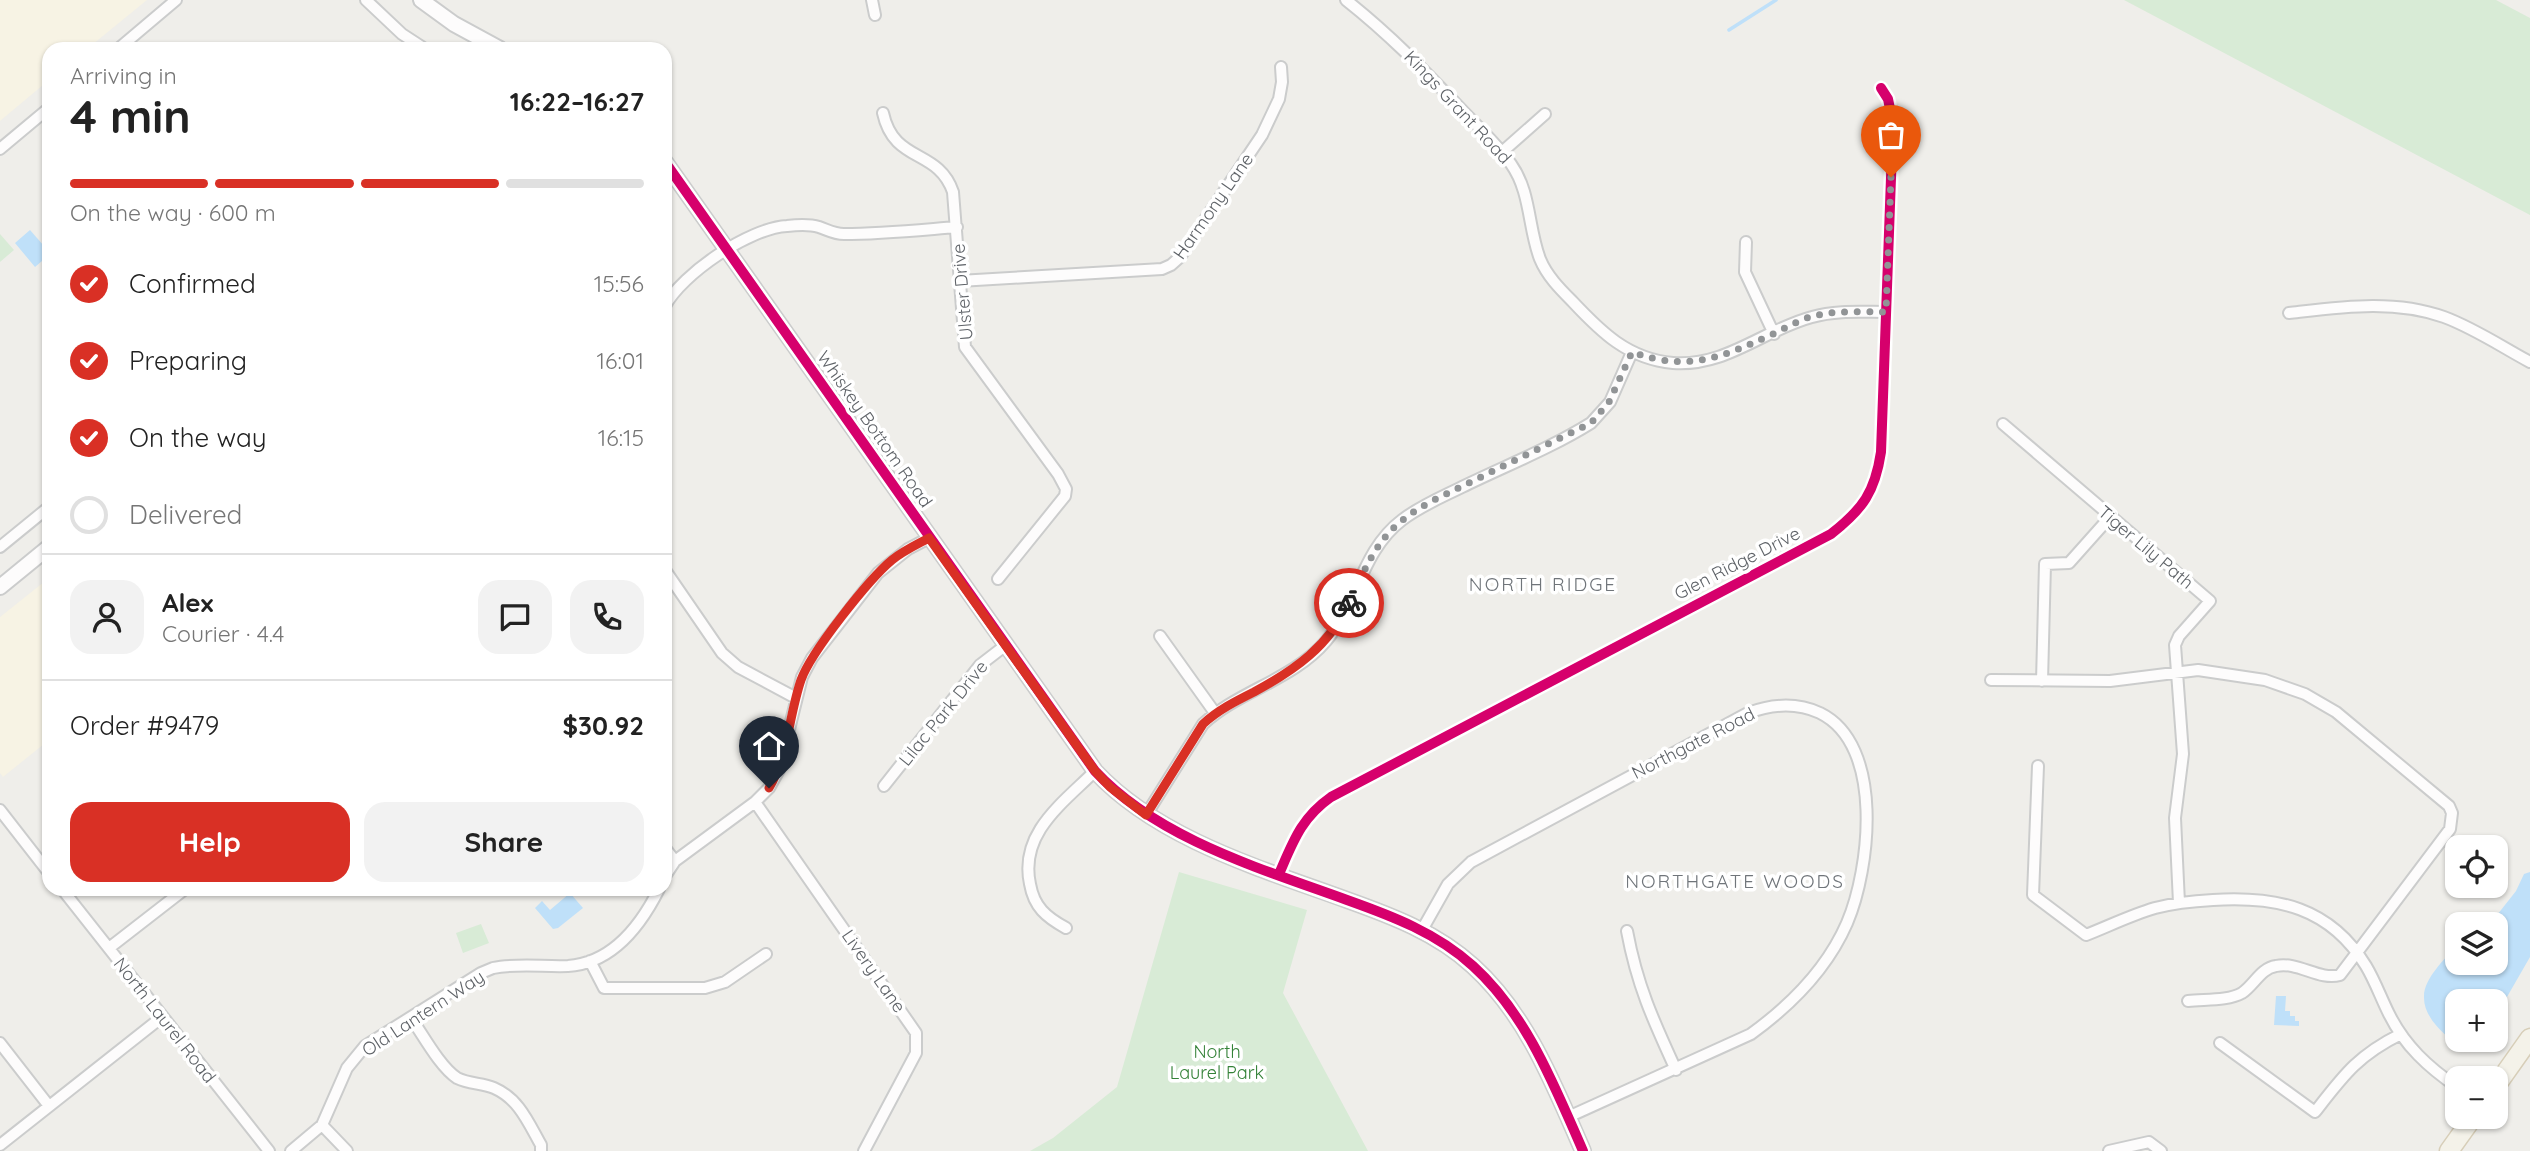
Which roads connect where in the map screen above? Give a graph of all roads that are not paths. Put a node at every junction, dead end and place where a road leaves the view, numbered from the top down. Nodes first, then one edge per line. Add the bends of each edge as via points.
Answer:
1 (176, 0) edge
2 (366, 0) edge
3 (421, 0) edge
4 (872, 0) edge
5 (1346, 0) edge
6 (875, 15) dead end
7 (126, 42) edge
8 (414, 42) edge
9 (487, 42) edge
10 (1280, 67) dead end
11 (1881, 88) dead end
12 (883, 113) dead end
13 (42, 114) edge
14 (1545, 114) dead end
15 (0, 149) edge
16 (1502, 152) junction
17 (672, 172) edge
18 (957, 227) junction
19 (1746, 242) dead end
20 (728, 249) junction
21 (959, 281) junction
22 (672, 294) edge
23 (1886, 312) junction
24 (2289, 313) dead end
25 (1774, 334) junction
26 (1632, 352) junction
27 (2530, 362) edge
28 (2003, 424) dead end
29 (42, 513) edge
30 (2110, 517) junction
31 (929, 538) junction
32 (0, 547) edge
33 (42, 553) edge
34 (998, 579) dead end
35 (672, 580) edge
36 (0, 587) edge
37 (1160, 636) dead end
38 (1006, 645) junction
39 (2176, 671) junction
40 (1991, 680) dead end
41 (2042, 681) junction
42 (796, 698) junction
43 (1215, 713) junction
44 (2038, 766) dead end
45 (1095, 771) junction
46 (884, 786) dead end
47 (755, 802) junction
48 (0, 810) edge
49 (1146, 815) junction
50 (672, 856) edge
51 (675, 860) junction
52 (42, 864) edge
53 (672, 865) edge
54 (1279, 874) junction
55 (68, 896) edge
56 (176, 896) edge
57 (655, 896) edge
58 (2179, 903) junction
59 (1066, 928) dead end
60 (1422, 930) junction
61 (1627, 930) dead end
62 (109, 948) junction
63 (766, 954) dead end
64 (2358, 954) junction
65 (590, 961) junction
66 (2188, 1001) dead end
67 (162, 1017) junction
68 (411, 1018) junction
69 (2400, 1034) junction
70 (2530, 1038) edge
71 (0, 1043) edge
72 (2220, 1043) dead end
73 (2508, 1069) edge
74 (1676, 1070) junction
75 (2445, 1078) edge
76 (49, 1106) junction
77 (1568, 1117) junction
78 (322, 1125) junction
79 (2465, 1129) edge
80 (0, 1145) edge
81 (541, 1148) edge
82 (269, 1151) edge
83 (291, 1151) edge
84 (347, 1151) edge
85 (864, 1151) edge
86 (1583, 1151) edge
87 (2109, 1151) edge
88 (2161, 1151) edge
89 (2449, 1151) edge

1 - 7 street
2 - 8 street
3 - 9 street
4 - 6 street
5 - 16 street, Kings Grant Road via 1402,47
10 - 21 street, Harmony Lane via 1279,99 1262,135 1171,265
11 - 23 street, Glen Ridge Drive via 1892,111
12 - 18 street, Ulster Drive via 888,131 902,147 944,173 953,192
13 - 15 street
14 - 16 street
16 - 26 street, Kings Grant Road via 1521,181 1545,270 1600,332
17 - 20 street, Whiskey Bottom Road
18 - 20 street via 843,234 818,226 788,225 760,231
18 - 21 street, Ulster Drive
19 - 25 street via 1745,272
20 - 22 street
20 - 31 street, Whiskey Bottom Road
21 - 34 street, Ulster Drive via 965,347 1066,489
23 - 25 street, Kings Grant Road via 1814,316
23 - 54 street, Glen Ridge Drive via 1878,473 1862,506 1848,521 1331,797 1303,823
24 - 27 street via 2383,305 2426,311 2462,324
25 - 26 street, Kings Grant Road via 1709,361 1671,363
26 - 43 street via 1609,402 1591,423 1402,519 1380,541 1347,609 1320,647 1285,675
28 - 30 street, Tiger Lily Path
29 - 32 street
30 - 39 street, Tiger Lily Path via 2210,601 2179,636
30 - 41 street via 2069,563 2045,564
31 - 38 street, Whiskey Bottom Road
31 - 42 street via 878,573 812,658
33 - 36 street
35 - 42 street via 722,653 738,667
37 - 43 street
38 - 45 street, Whiskey Bottom Road
38 - 46 street, Lilac Park Drive via 980,665
39 - 41 street via 2110,681
39 - 58 street, Tiger Lily Path via 2183,754 2175,818
39 - 64 street via 2244,675 2287,686 2321,702 2449,806 2450,829
40 - 41 street
42 - 47 street via 779,770
43 - 49 street via 1195,735
44 - 58 street via 2033,895 2085,935
45 - 49 street, Whiskey Bottom Road
45 - 59 street via 1044,821 1028,853 1027,871 1035,902 1042,913
47 - 51 street
47 - 85 street, Livery Lane via 916,1033 916,1053
48 - 52 street
49 - 54 street, Whiskey Bottom Road via 1203,845
50 - 51 street
51 - 53 street
54 - 60 street, Whiskey Bottom Road
55 - 62 street, North Laurel Road
56 - 62 street
57 - 65 street, Old Lantern Way via 626,939
58 - 64 street via 2256,898 2282,903 2322,921
60 - 74 street, Northgate Road via 1448,884 1471,862 1748,713 1781,705 1825,716 1850,741 1865,805 1864,865 1846,925 1813,978 1773,1018 1751,1034
60 - 77 street, Whiskey Bottom Road via 1473,966 1518,1018
61 - 74 street via 1647,1007
62 - 67 street, North Laurel Road
63 - 65 street via 725,982 705,988 604,988
64 - 66 street via 2340,975 2276,965 2240,994
64 - 69 street
65 - 68 street, Old Lantern Way via 572,966 493,968
67 - 76 street
67 - 82 street, North Laurel Road
68 - 78 street, Old Lantern Way via 355,1057
68 - 81 street via 456,1077 493,1087 518,1104
69 - 72 street via 2356,1062 2315,1112
69 - 75 street via 2423,1062
70 - 73 main road
71 - 76 street
74 - 77 street, Northgate Road
76 - 80 street
77 - 86 street, Whiskey Bottom Road
78 - 83 street, Old Lantern Way
78 - 84 street
79 - 89 main road
87 - 88 street via 2149,1142

